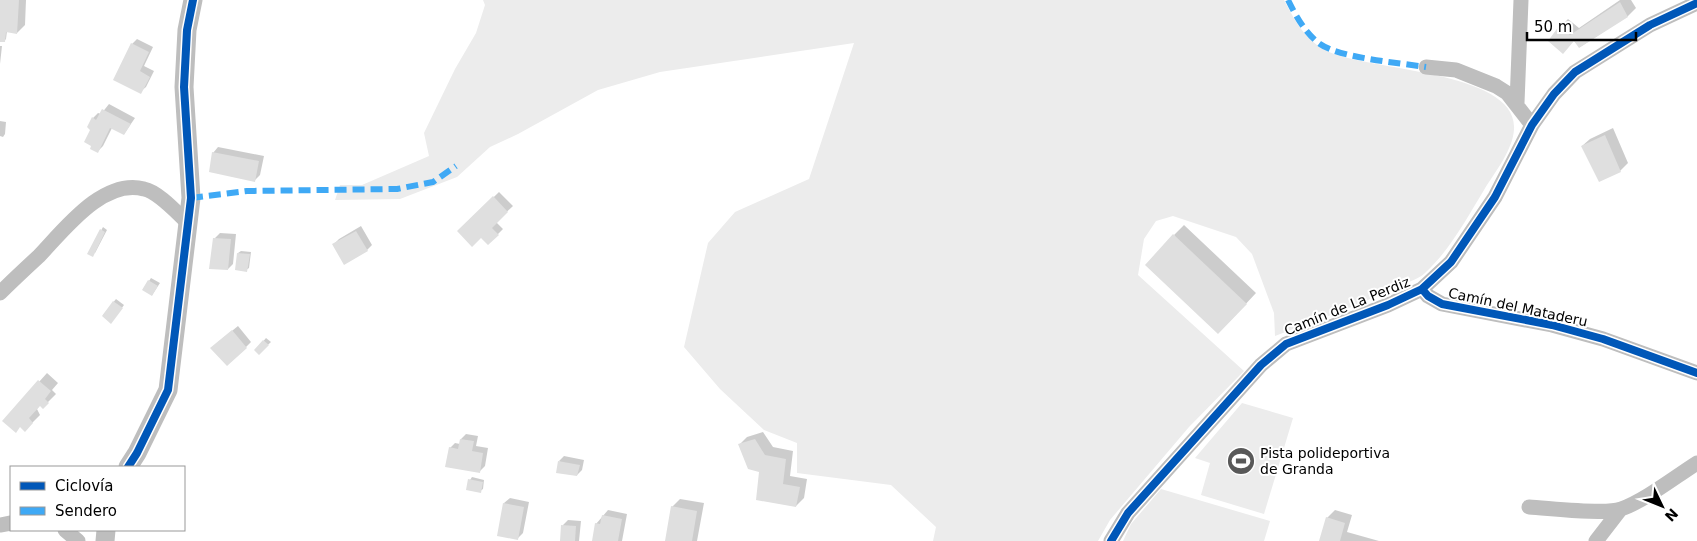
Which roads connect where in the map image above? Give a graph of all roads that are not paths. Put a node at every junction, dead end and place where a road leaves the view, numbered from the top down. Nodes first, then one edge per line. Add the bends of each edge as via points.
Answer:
1 (193, 0) edge
2 (1521, 0) edge
3 (1697, 3) edge
4 (1426, 67) dead end
5 (1517, 103) junction
6 (1532, 125) junction
7 (189, 224) junction
8 (1422, 289) junction
9 (0, 293) edge
10 (1697, 373) edge
11 (1697, 463) edge
12 (129, 466) edge
13 (1529, 507) dead end
14 (1620, 510) junction
15 (66, 531) edge
16 (78, 541) edge
17 (1111, 541) edge
18 (1596, 541) edge

1 - 7 street via 187,30 184,87 191,198
2 - 5 street
3 - 6 street, Camín de La Perdiz via 1650,25 1575,72
4 - 5 street via 1464,73 1496,86
5 - 6 street
6 - 8 street, Camín de La Perdiz via 1495,198 1451,262
7 - 9 street via 145,189 118,189 95,201 75,218
7 - 12 street via 168,390
8 - 10 street, Camín del Mataderu via 1442,304 1552,325 1603,339
8 - 17 street, Camín de La Perdiz via 1286,344 1261,365 1128,513
11 - 14 street
13 - 14 street
14 - 18 street
15 - 16 street

